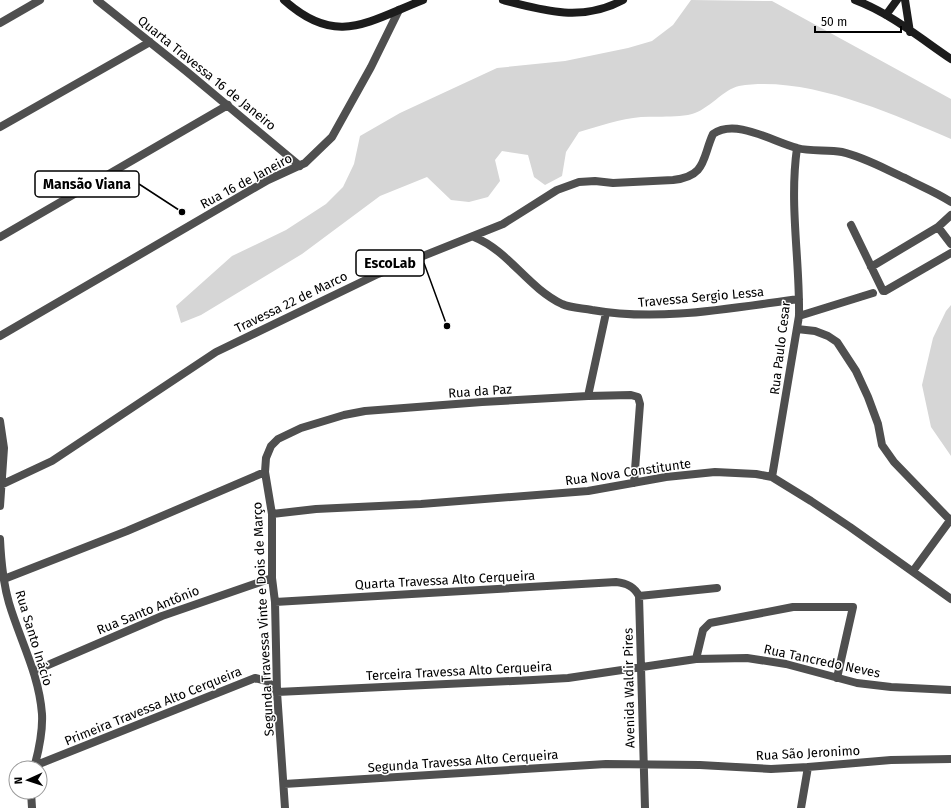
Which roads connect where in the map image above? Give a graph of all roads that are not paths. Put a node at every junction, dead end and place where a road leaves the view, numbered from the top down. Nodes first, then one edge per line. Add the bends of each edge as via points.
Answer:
1 (40, 0) edge
2 (97, 0) edge
3 (284, 0) edge
4 (503, 0) edge
5 (623, 0) edge
6 (855, 0) edge
7 (897, 0) edge
8 (905, 0) edge
9 (419, 1) edge
10 (875, 4) edge
11 (399, 10) junction
12 (886, 15) junction
13 (0, 23) edge
14 (910, 32) junction
15 (150, 42) junction
16 (951, 59) edge
17 (228, 105) junction
18 (0, 127) edge
19 (797, 148) junction
20 (300, 166) junction
21 (951, 202) edge
22 (951, 214) edge
23 (850, 225) dead end
24 (938, 227) junction
25 (0, 237) edge
26 (474, 237) junction
27 (951, 244) edge
28 (951, 253) edge
29 (871, 267) junction
30 (873, 293) dead end
31 (799, 299) junction
32 (606, 313) junction
33 (799, 316) junction
34 (797, 329) junction
35 (0, 336) edge
36 (588, 396) junction
37 (0, 421) edge
38 (265, 472) junction
39 (772, 477) junction
40 (634, 483) junction
41 (1, 486) junction
42 (0, 506) edge
43 (272, 514) junction
44 (951, 519) edge
45 (0, 539) edge
46 (913, 571) junction
47 (272, 578) junction
48 (4, 579) junction
49 (716, 588) dead end
50 (639, 596) junction
51 (951, 599) edge
52 (275, 602) junction
53 (696, 659) junction
54 (641, 668) junction
55 (34, 671) junction
56 (837, 678) junction
57 (951, 690) edge
58 (276, 692) junction
59 (951, 759) edge
60 (36, 760) edge
61 (48, 761) edge
62 (643, 763) junction
63 (808, 768) junction
64 (284, 784) junction
65 (285, 808) edge
66 (645, 808) edge
67 (801, 808) edge

1 - 13 street
2 - 15 street, Quarta Travessa 16 de Janeiro
3 - 11 main road via 309,20 323,26 339,28 359,25
4 - 5 main road via 545,11 571,13 601,9
6 - 10 main road
7 - 12 main road
8 - 14 main road
9 - 11 main road
10 - 12 main road
11 - 20 street, Rua 16 de Janeiro via 332,137 322,149
12 - 14 main road
14 - 16 main road
15 - 17 street, Quarta Travessa 16 de Janeiro
15 - 18 street
17 - 20 street, Quarta Travessa 16 de Janeiro
17 - 25 street
19 - 21 street, Travessa 22 de Marco via 850,154 936,192
19 - 26 street, Travessa 22 de Marco via 749,132 722,128 713,134 700,168 681,179 650,182 579,182 557,190 515,217
19 - 31 street, Rua Paulo Cesar via 793,196
20 - 35 street, Rua 16 de Janeiro via 268,180
22 - 24 street
23 - 29 street
24 - 27 street
24 - 29 street
26 - 32 street, Travessa Sergio Lessa via 503,254 530,282 561,303
26 - 41 street, Travessa 22 de Marco via 378,274 216,352 52,461
28 - 29 street via 883,291
30 - 33 street
31 - 32 street, Travessa Sergio Lessa via 657,315
31 - 33 street, Rua Paulo Cesar
32 - 36 street
33 - 34 street, Rua Paulo Cesar
34 - 39 street, Rua Paulo Cesar
34 - 44 street via 815,331 837,342 856,371 868,397 878,424 882,445
36 - 38 street, Rua da Paz via 365,411 344,415 301,428 278,439 271,446 266,458
36 - 40 street, Rua da Paz via 631,395 639,400
37 - 41 street via 4,448
38 - 43 street, Segunda Travessa Vinte e Dois de Março
38 - 48 street via 127,531
39 - 40 street, Rua Nova Constitunte via 715,472
39 - 46 street, Rua Nova Constitunte
40 - 43 street, Rua Nova Constitunte via 588,491
41 - 42 street
43 - 47 street, Segunda Travessa Vinte e Dois de Março
44 - 46 street
45 - 48 street, Rua Santo Inácio
46 - 51 street, Rua Nova Constitunte
47 - 52 street, Segunda Travessa Vinte e Dois de Março
47 - 55 street, Rua Santo Antônio via 162,616
48 - 55 street, Rua Santo Inácio via 9,603
49 - 50 street
50 - 52 street, Quarta Travessa Alto Cerqueira via 633,587 616,582
50 - 54 street, Avenida Waldir Pires
52 - 58 street, Segunda Travessa Vinte e Dois de Março
53 - 54 street, Rua Tancredo Neves
53 - 56 street, Rua Tancredo Neves via 759,659
53 - 56 street via 703,630 710,623 793,607 853,607
54 - 58 street, Terceira Travessa Alto Cerqueira via 533,680
54 - 62 street, Avenida Waldir Pires
55 - 60 street, Rua Santo Inácio via 42,724
56 - 57 street, Rua Tancredo Neves via 876,686
58 - 61 street, Primeira Travessa Alto Cerqueira via 267,681 255,678
58 - 64 street, Segunda Travessa Vinte e Dois de Março
59 - 63 street, Rua São Jeronimo via 890,760
62 - 63 street, Rua São Jeronimo via 771,769
62 - 64 street, Segunda Travessa Alto Cerqueira
62 - 66 street, Avenida Waldir Pires
63 - 67 street
64 - 65 street, Segunda Travessa Vinte e Dois de Março

